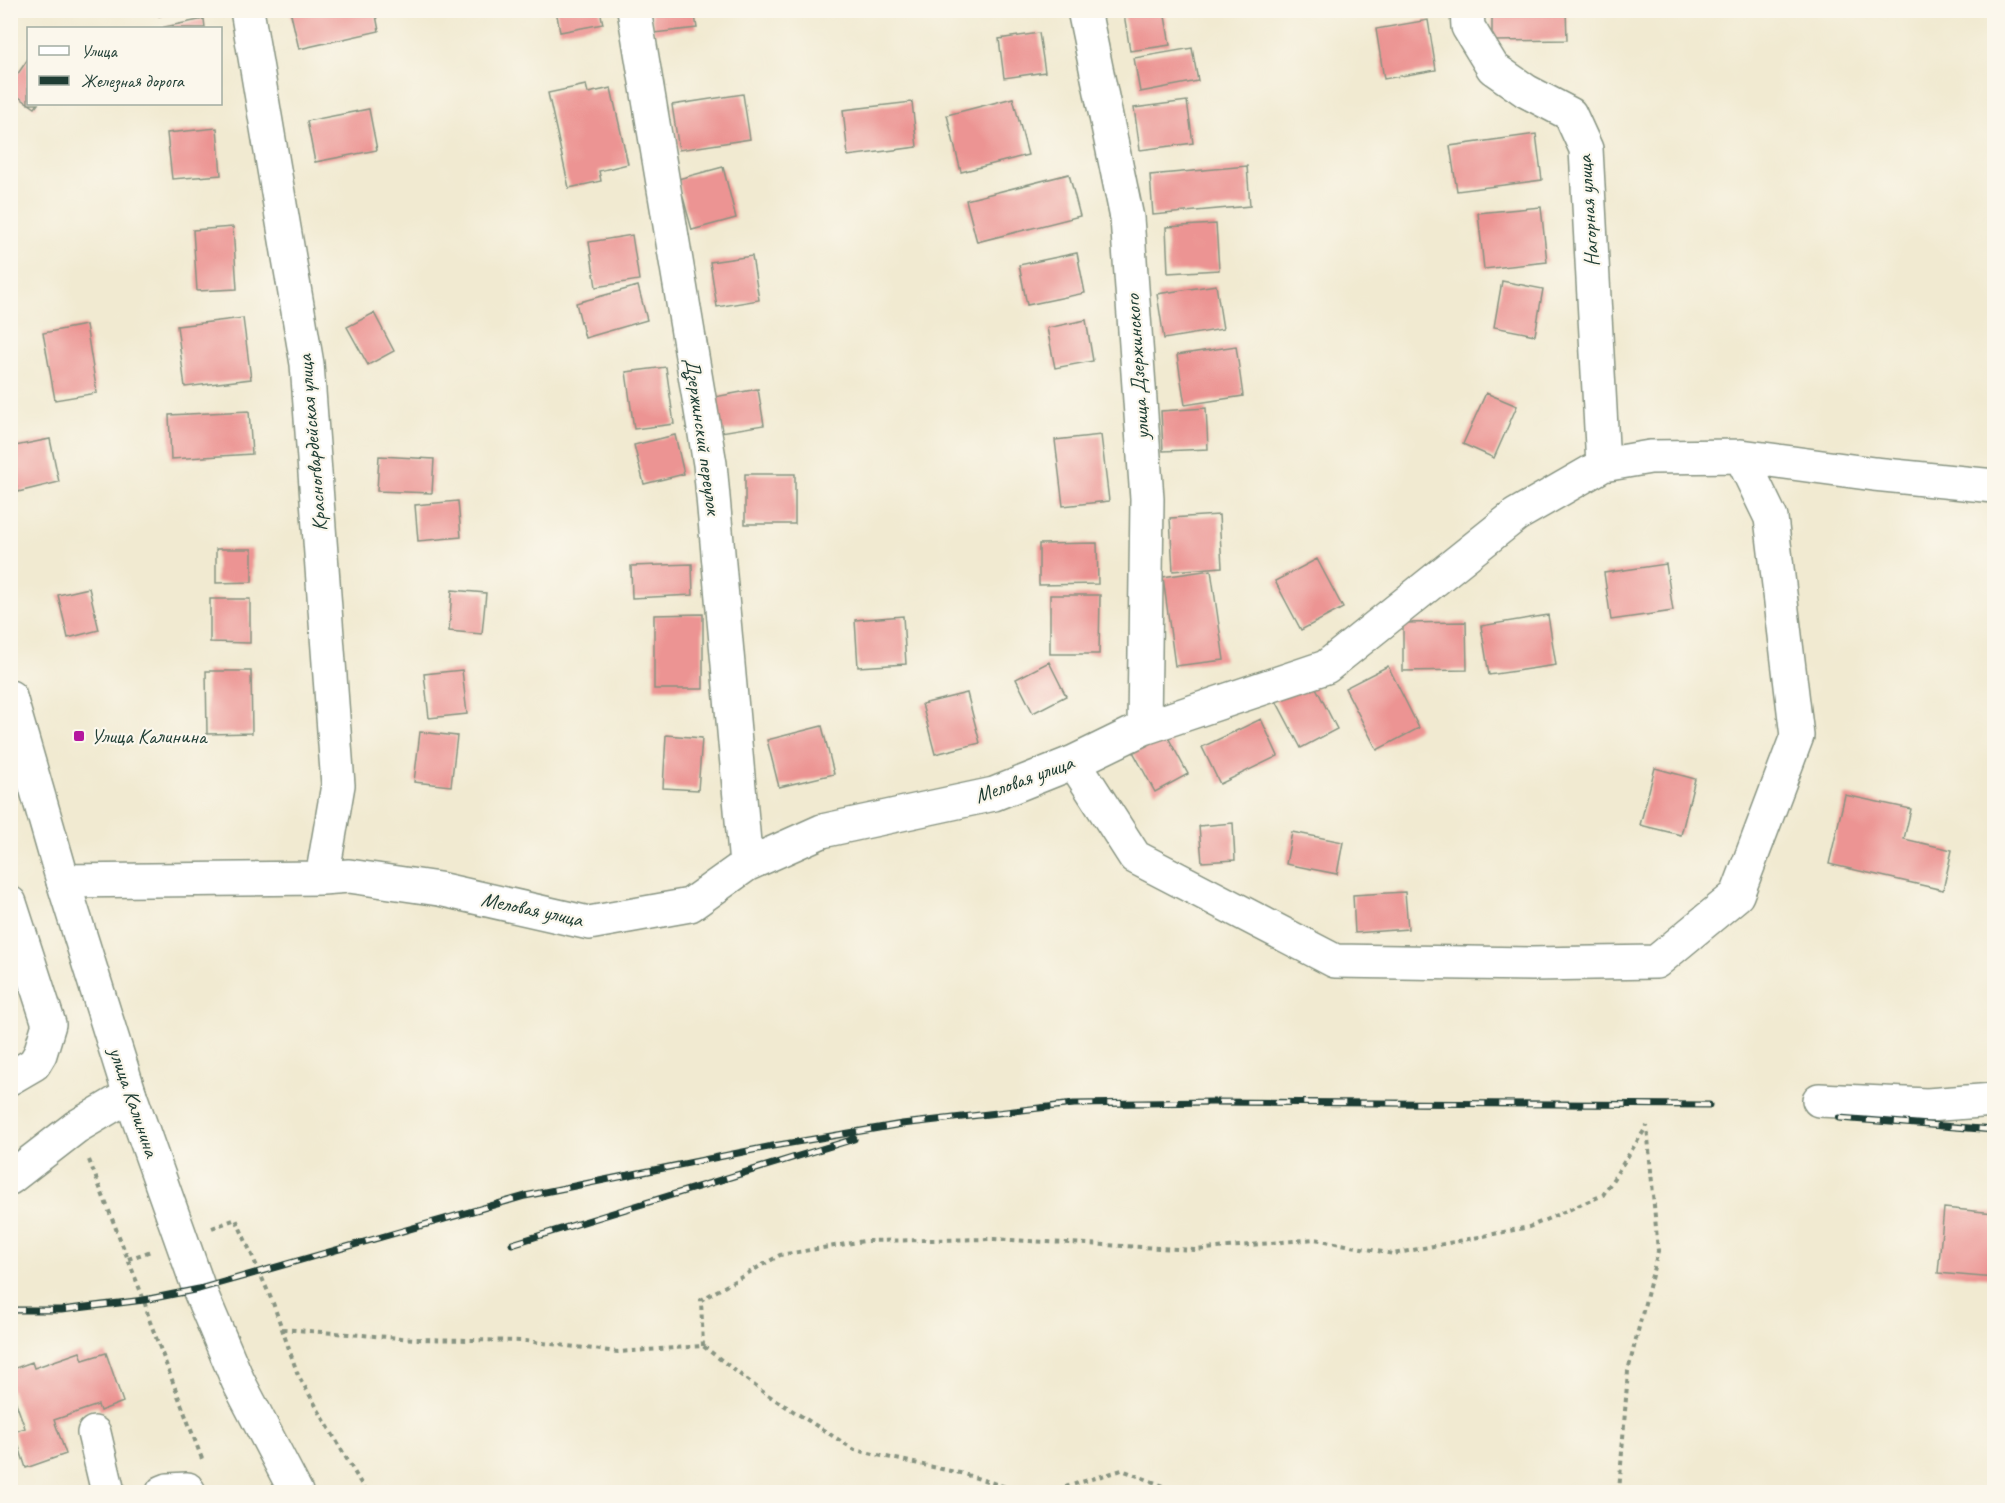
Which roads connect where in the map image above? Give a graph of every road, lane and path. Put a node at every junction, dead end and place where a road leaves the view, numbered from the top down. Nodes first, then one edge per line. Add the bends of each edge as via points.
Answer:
1 (247, 10) edge
2 (634, 10) edge
3 (1084, 10) edge
4 (1467, 10) edge
5 (1741, 456) junction
6 (1603, 465) junction
7 (1995, 486) edge
8 (10, 697) edge
9 (1144, 728) junction
10 (1074, 762) junction
11 (746, 865) junction
12 (322, 878) junction
13 (63, 881) junction
14 (10, 903) edge
15 (10, 1078) edge
16 (130, 1095) junction
17 (1819, 1100) dead end
18 (1995, 1100) edge
19 (76, 1127) junction
20 (10, 1178) edge
21 (236, 1219) dead end
22 (282, 1329) junction
23 (703, 1346) junction
24 (94, 1433) dead end
25 (198, 1480) edge
26 (108, 1492) edge
27 (163, 1492) edge
28 (296, 1492) edge
29 (366, 1492) edge
30 (1023, 1492) edge
31 (1048, 1492) edge
32 (1179, 1492) edge
33 (1619, 1492) edge

1 - 12 street, Красногвардейская улица via 307,364 338,785
2 - 11 street, Дзержинский переулок via 710,464
3 - 9 street, улица Дзержинского via 1127,218 1147,499
4 - 6 street, Нагорная улица via 1468,27 1493,68 1570,114 1586,149
5 - 6 street via 1650,457
5 - 7 street
5 - 10 street via 1771,518 1797,736 1737,896 1656,962 1335,961 1135,857
6 - 9 street, Меловая улица via 1516,515 1326,667
8 - 13 street, улица Калинина
9 - 10 street, Меловая улица
10 - 11 street, Меловая улица via 994,794 822,831
11 - 12 street, Меловая улица via 690,905 589,923 439,890 349,876
12 - 13 street, Меловая улица
13 - 16 street, улица Калинина
14 - 15 street via 49,1024 34,1064
16 - 19 street
16 - 28 street, улица Калинина via 199,1288 238,1381
17 - 18 street via 1927,1105
19 - 20 street
19 - 25 path via 202,1460
21 - 22 path
22 - 23 path via 414,1339 526,1341 618,1352
22 - 29 path via 298,1375
23 - 30 path via 763,1392 855,1450 960,1473
23 - 33 path via 701,1300 780,1255 864,1241 994,1239 1195,1250 1316,1239 1393,1254 1529,1227 1603,1195 1647,1126 1658,1251 1628,1371
24 - 26 street
25 - 27 street via 187,1489
31 - 32 path via 1122,1470

